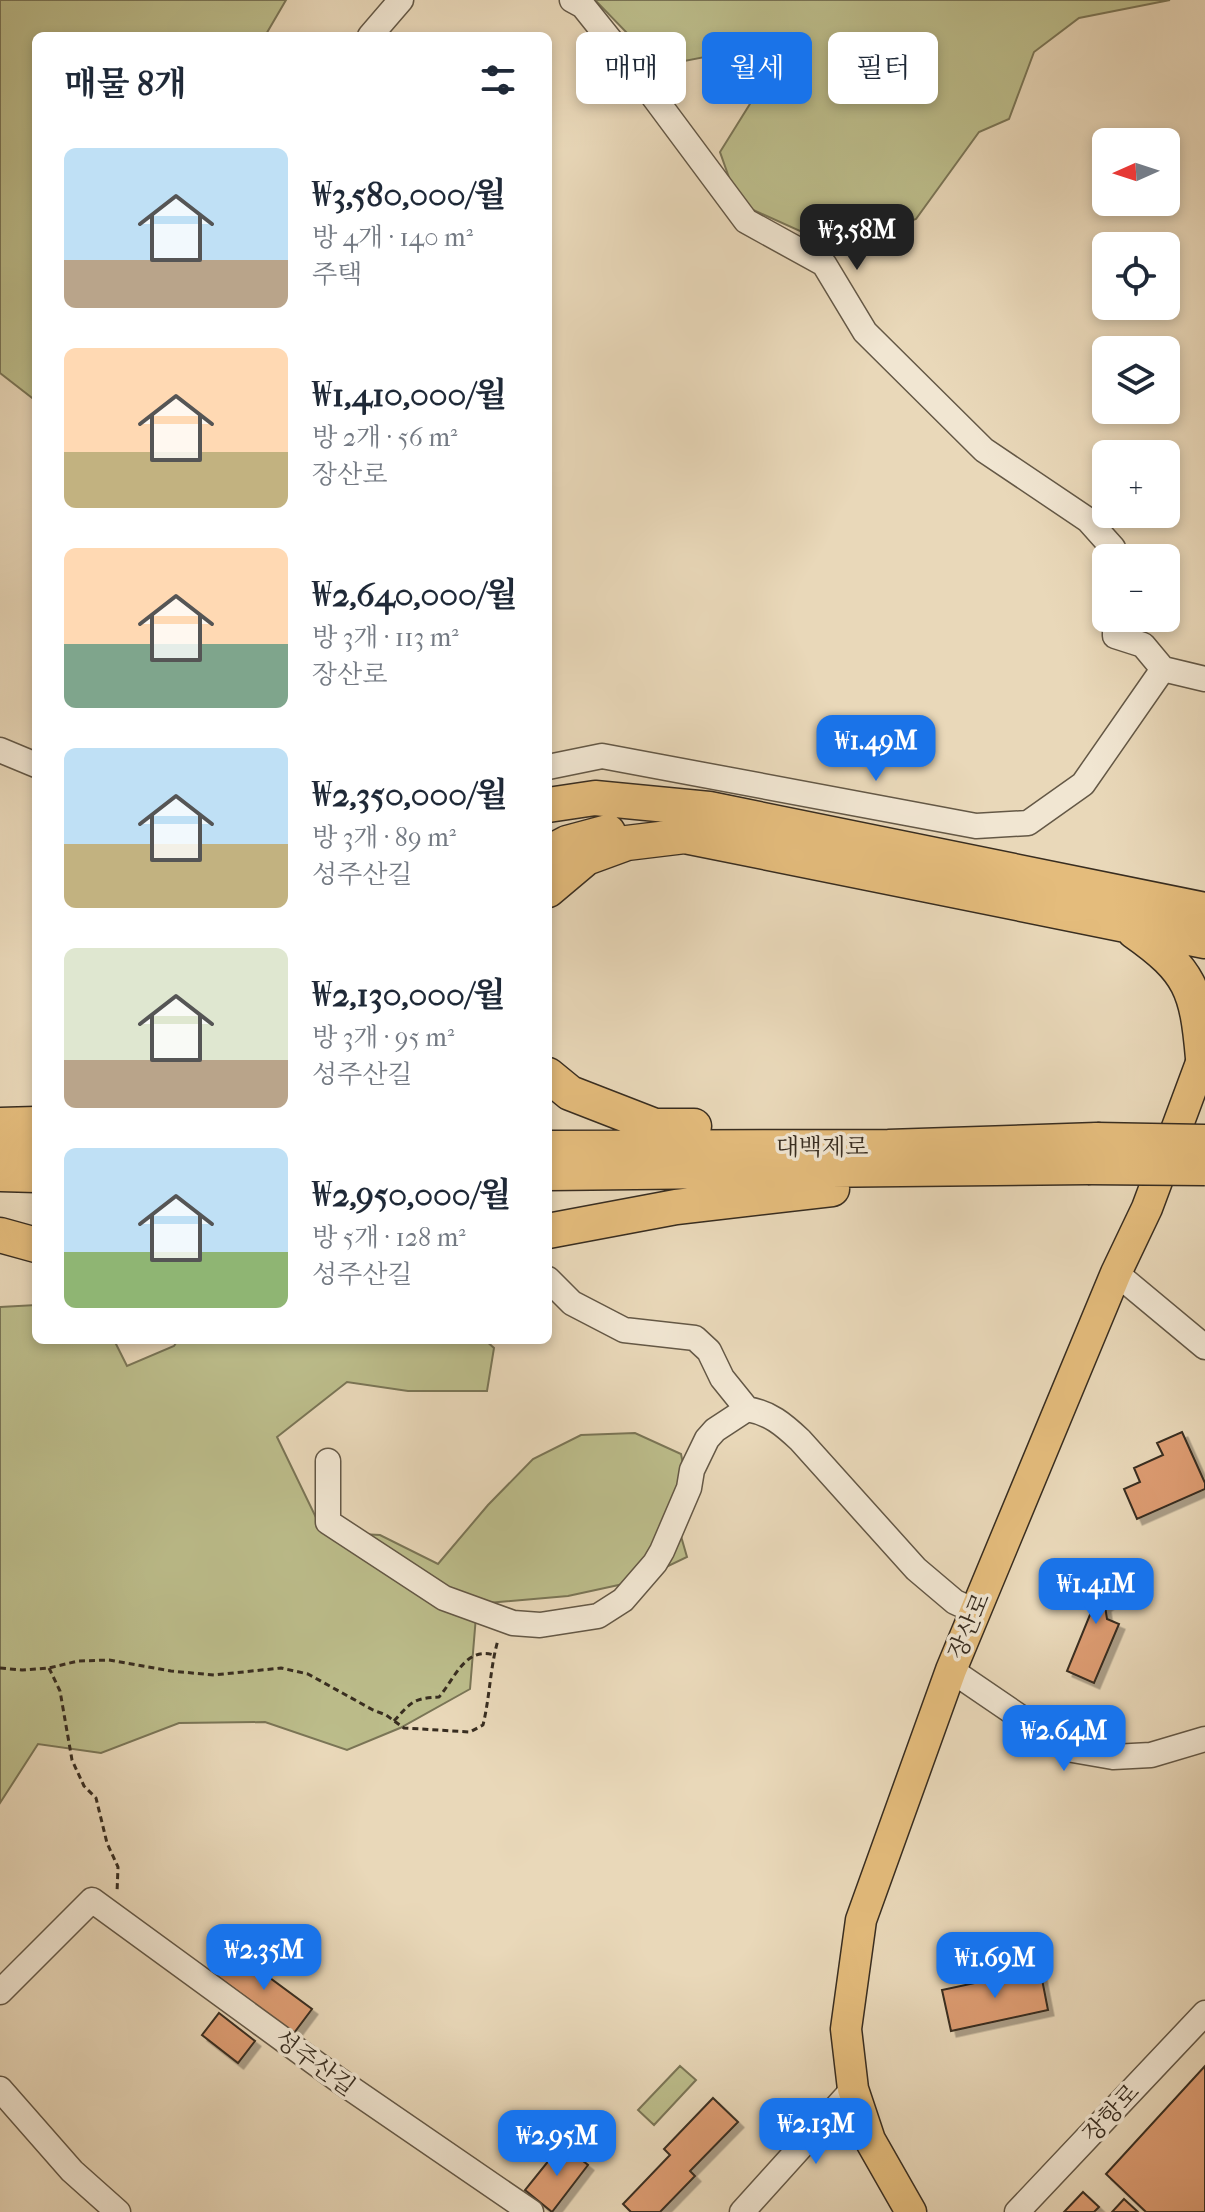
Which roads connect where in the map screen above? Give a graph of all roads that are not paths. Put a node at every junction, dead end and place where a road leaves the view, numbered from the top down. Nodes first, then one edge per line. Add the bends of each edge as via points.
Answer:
1 (401, 0) edge
2 (572, 0) edge
3 (373, 32) edge
4 (1109, 544) edge
5 (1115, 632) edge
6 (1163, 669) junction
7 (1205, 679) edge
8 (0, 750) edge
9 (32, 763) edge
10 (552, 766) edge
11 (552, 804) edge
12 (685, 836) junction
13 (552, 851) edge
14 (552, 887) edge
15 (1205, 892) edge
16 (1129, 909) junction
17 (1205, 910) edge
18 (1205, 941) edge
19 (1204, 1055) edge
20 (552, 1078) edge
21 (32, 1124) edge
22 (0, 1125) edge
23 (1205, 1142) edge
24 (552, 1148) edge
25 (0, 1150) edge
26 (32, 1150) edge
27 (1092, 1154) junction
28 (897, 1159) junction
29 (1205, 1168) edge
30 (552, 1173) edge
31 (0, 1174) edge
32 (32, 1175) edge
33 (552, 1230) edge
34 (0, 1235) edge
35 (32, 1244) edge
36 (1116, 1273) junction
37 (552, 1283) edge
38 (1205, 1347) edge
39 (747, 1409) junction
40 (328, 1461) dead end
41 (975, 1611) junction
42 (951, 1670) junction
43 (1205, 1739) edge
44 (0, 1992) edge
45 (1205, 2013) edge
46 (0, 2089) edge
47 (853, 2089) junction
48 (118, 2212) edge
49 (531, 2212) edge
50 (742, 2212) edge
51 (911, 2212) edge
52 (1017, 2212) edge

1 - 3 street
2 - 4 street via 583,6 627,61 746,221 824,264 865,332 984,450 1088,520
5 - 6 street via 1143,645
6 - 7 street
6 - 10 street via 1083,784 1028,823 976,826 602,756
8 - 9 street
11 - 16 highway via 595,798 709,809
12 - 13 highway via 633,825
12 - 14 highway via 627,843 586,858
12 - 16 highway
15 - 16 highway
16 - 17 highway
16 - 18 highway
16 - 19 highway via 1190,987
19 - 36 main road, 장산로 via 1147,1208
20 - 28 highway via 570,1093 655,1126 817,1128
21 - 22 highway
23 - 27 highway, bridge
24 - 28 highway, 대백제로
25 - 26 highway
27 - 28 highway, 대백제로
27 - 29 highway, bridge
28 - 30 highway, 대백제로
28 - 33 highway via 821,1191 676,1207
31 - 32 highway
34 - 35 highway
36 - 38 street
36 - 41 main road, 장산로
37 - 39 street via 572,1303 624,1330 695,1338
39 - 40 street via 707,1439 655,1563 623,1600 598,1616 568,1622 513,1623 444,1598 328,1522
39 - 41 street via 781,1422 916,1569 955,1602
41 - 42 main road, 장산로
42 - 43 street via 1067,1749 1113,1757 1151,1755
42 - 47 main road, 장산로 via 861,1920 846,2029
44 - 49 street, 성주산길 via 92,1900
45 - 52 street, 장항로
46 - 48 street via 72,2171
47 - 50 street
47 - 51 main road, 장산로 via 870,2140

